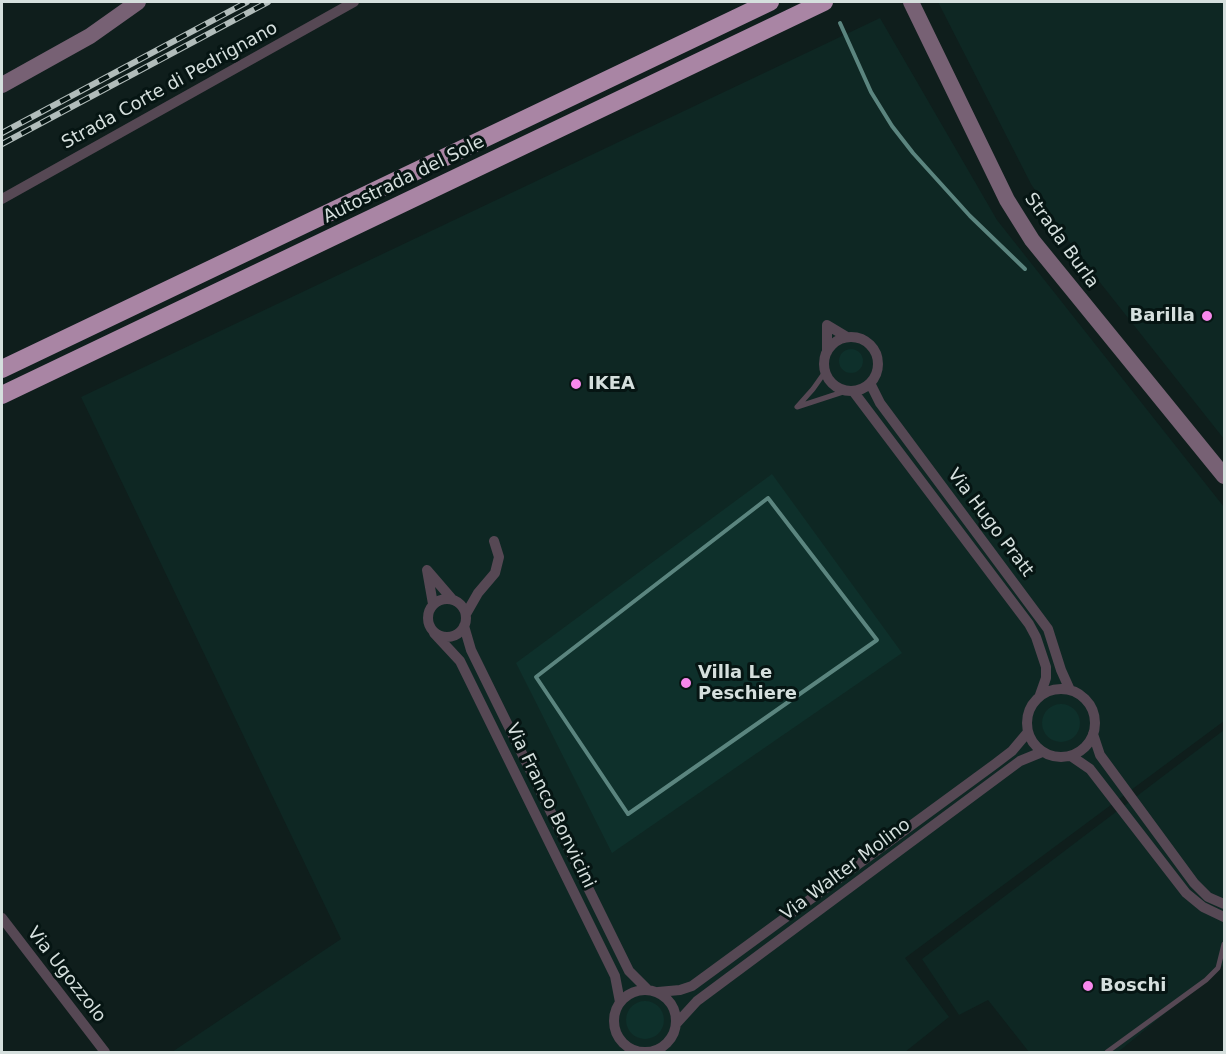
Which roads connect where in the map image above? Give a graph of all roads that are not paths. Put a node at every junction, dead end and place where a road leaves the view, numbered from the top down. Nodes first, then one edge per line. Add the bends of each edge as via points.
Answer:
1 (138, 2) edge
2 (354, 2) edge
3 (770, 2) edge
4 (824, 2) edge
5 (910, 2) edge
6 (2, 85) edge
7 (2, 199) edge
8 (847, 337) junction
9 (827, 352) junction
10 (2, 369) edge
11 (825, 372) junction
12 (870, 383) junction
13 (849, 391) junction
14 (2, 395) edge
15 (1224, 476) edge
16 (494, 542) dead end
17 (478, 593) junction
18 (454, 600) junction
19 (433, 604) junction
20 (466, 614) junction
21 (464, 626) junction
22 (434, 633) junction
23 (1070, 690) junction
24 (1040, 695) junction
25 (1028, 732) junction
26 (1093, 734) junction
27 (1042, 752) junction
28 (1071, 756) junction
29 (1224, 904) edge
30 (1224, 917) edge
31 (2, 918) edge
32 (1224, 944) edge
33 (653, 991) junction
34 (620, 1002) junction
35 (676, 1024) junction
36 (627, 1049) edge
37 (651, 1052) edge
38 (105, 1053) edge
39 (1107, 1053) edge

1 - 6 main road via 90,36
2 - 7 street, Strada Corte di Pedrignano
3 - 10 highway, Autostrada del Sole
4 - 14 highway, Autostrada del Sole
5 - 15 main road, Strada Burla via 1007,200 1032,240
8 - 9 street
8 - 9 street via 827,325
8 - 12 street via 865,341 876,354 878,369
9 - 11 street
11 - 13 street via 833,384
11 - 13 lane via 797,407
12 - 13 street
12 - 23 street, Via Hugo Pratt via 880,403 1048,629
13 - 24 street, Via Hugo Pratt via 1029,624 1046,667
16 - 17 street via 498,564
17 - 18 street
17 - 20 street
18 - 19 street via 441,599
18 - 19 street via 427,570
18 - 20 street
19 - 22 street via 428,622
20 - 21 street, Via Franco Bonvicini
21 - 22 street via 451,637
21 - 33 street, Via Franco Bonvicini via 471,650 629,971
22 - 34 street, Via Franco Bonvicini via 460,661 615,976
23 - 24 street via 1050,690
23 - 26 street via 1091,705 1095,716
24 - 25 street via 1027,714
25 - 27 street
25 - 33 street, Via Walter Molino via 995,764 692,986
26 - 28 street via 1086,746
26 - 29 street via 1100,755 1194,883 1208,897
27 - 28 street via 1054,757
27 - 35 street, Via Walter Molino via 1020,761 715,987
28 - 30 street via 1090,769 1186,893
31 - 38 street, Via Ugozzolo
32 - 39 lane via 1218,968 1206,980
33 - 34 street, Via Walter Molino via 632,992
33 - 35 street via 665,996 674,1009
34 - 36 street, Via Walter Molino via 615,1030
35 - 37 street, Via Walter Molino via 668,1042
36 - 37 street, Via Walter Molino

